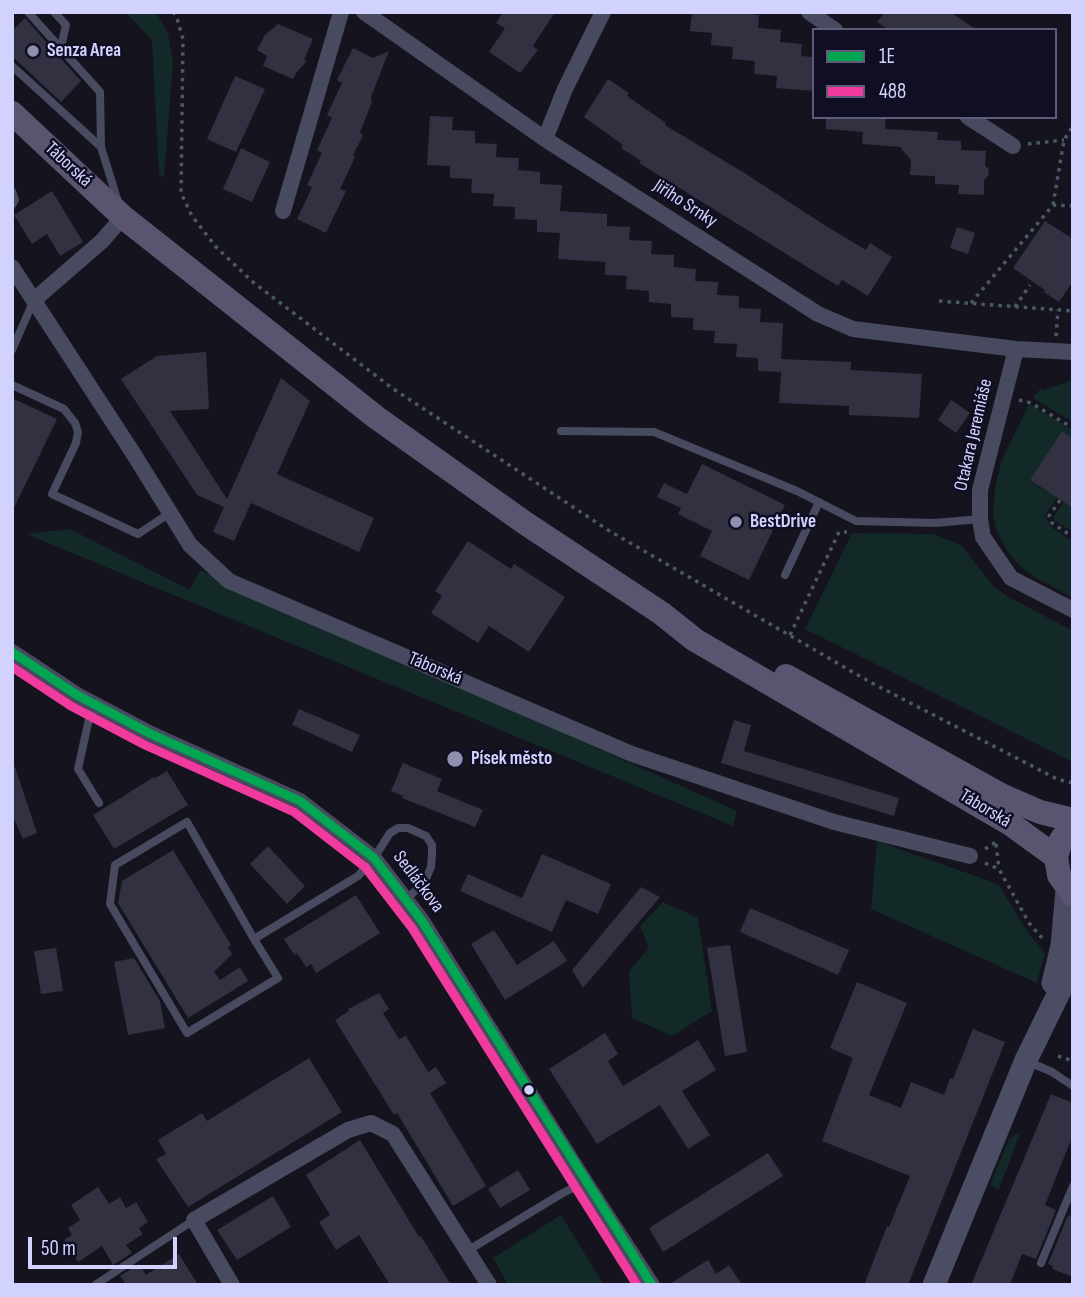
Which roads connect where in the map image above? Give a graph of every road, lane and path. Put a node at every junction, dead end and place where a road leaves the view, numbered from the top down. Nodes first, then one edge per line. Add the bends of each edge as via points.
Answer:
1 (28, 12) edge
2 (54, 12) edge
3 (173, 12) edge
4 (341, 12) edge
5 (364, 12) edge
6 (603, 12) edge
7 (809, 12) edge
8 (832, 28) edge
9 (61, 47) junction
10 (12, 66) edge
11 (12, 113) edge
12 (971, 119) edge
13 (1073, 126) edge
14 (545, 139) junction
15 (1064, 140) junction
16 (1013, 146) joint
17 (101, 147) junction
18 (12, 191) edge
19 (12, 205) edge
20 (1053, 205) junction
21 (1073, 206) edge
22 (284, 211) dead end
23 (124, 218) junction
24 (12, 267) edge
25 (1030, 285) dead end
26 (34, 300) junction
27 (939, 301) dead end
28 (971, 303) junction
29 (1016, 307) junction
30 (1058, 310) junction
31 (1073, 311) edge
32 (1016, 349) junction
33 (12, 350) edge
34 (1055, 351) junction
35 (1073, 352) edge
36 (12, 385) edge
37 (1003, 397) junction
38 (1073, 428) edge
39 (561, 431) dead end
40 (1060, 500) dead end
41 (819, 502) junction
42 (170, 513) junction
43 (980, 519) junction
44 (853, 532) dead end
45 (1073, 537) edge
46 (785, 575) dead end
47 (1073, 610) edge
48 (661, 613) junction
49 (790, 636) junction
50 (12, 652) edge
51 (97, 705) junction
52 (1073, 783) edge
53 (99, 803) dead end
54 (1073, 822) edge
55 (996, 844) dead end
56 (970, 856) joint
57 (1056, 857) junction
58 (374, 858) junction
59 (999, 869) junction
60 (1070, 893) edge
61 (406, 900) junction
62 (254, 939) junction
63 (1068, 955) edge
64 (1058, 1056) dead end
65 (1026, 1060) junction
66 (1073, 1061) edge
67 (1073, 1086) edge
68 (585, 1182) junction
69 (1073, 1186) edge
70 (194, 1220) junction
71 (467, 1251) junction
72 (1041, 1263) dead end
73 (94, 1285) edge
74 (232, 1285) edge
75 (489, 1285) edge
76 (652, 1285) edge
77 (934, 1285) edge

1 - 9 lane
2 - 9 lane via 66,25
3 - 49 path via 183,39 181,193 216,247 254,283 392,388 608,530
4 - 22 street
5 - 14 street, Jiřího Srnky
6 - 14 street
7 - 8 street
9 - 17 lane via 100,92
10 - 17 lane
11 - 23 main road, Táborská
12 - 16 street
13 - 15 path
14 - 32 street, Jiřího Srnky via 818,314 853,329
15 - 16 path
15 - 20 path
17 - 23 lane
18 - 19 lane
20 - 21 path
20 - 28 path
23 - 26 street
23 - 48 main road, Táborská via 377,418
24 - 26 street, Táborská
25 - 29 path
26 - 33 lane
26 - 42 street, Táborská
27 - 28 path
28 - 29 path
29 - 30 path
30 - 31 path
30 - 34 path
32 - 34 street, Jiřího Srnky
32 - 37 street, Otakara Jeremiáše
34 - 35 street, Jiřího Srnky
36 - 42 lane via 64,409 75,423 76,443 52,494 138,534
37 - 38 path via 1031,403
37 - 43 street, Otakara Jeremiáše via 979,490
39 - 41 lane via 654,432
40 - 45 path via 1049,516
41 - 43 lane via 856,521
41 - 46 lane
42 - 56 street, Táborská via 190,545 229,581 632,754 834,822
43 - 47 street, Otakara Jeremiáše via 983,537 1011,578
44 - 49 path via 839,532
48 - 54 main road, Táborská via 696,626 1003,796
48 - 57 main road, Táborská via 695,640 1012,824
49 - 52 path via 870,682 1057,779
50 - 51 street, Sedláčkova
51 - 53 lane via 89,719 78,769
51 - 58 street, Sedláčkova via 300,801
54 - 57 main road via 1060,840
55 - 59 path
56 - 59 path
57 - 60 main road via 1059,875
58 - 61 street, Sedláčkova
58 - 61 lane via 398,828 426,836 432,845 432,867
58 - 62 lane via 358,876
59 - 63 path via 1041,938
60 - 63 main road
61 - 68 street, Sedláčkova
62 - 62 lane via 187,821 115,865 110,904 187,1033 278,978
63 - 65 main road
64 - 66 path
65 - 67 lane
65 - 77 main road
68 - 71 lane
68 - 76 street, Sedláčkova
69 - 72 lane
70 - 71 street via 348,1130 371,1123 393,1133
70 - 73 lane
70 - 74 street
71 - 75 street

